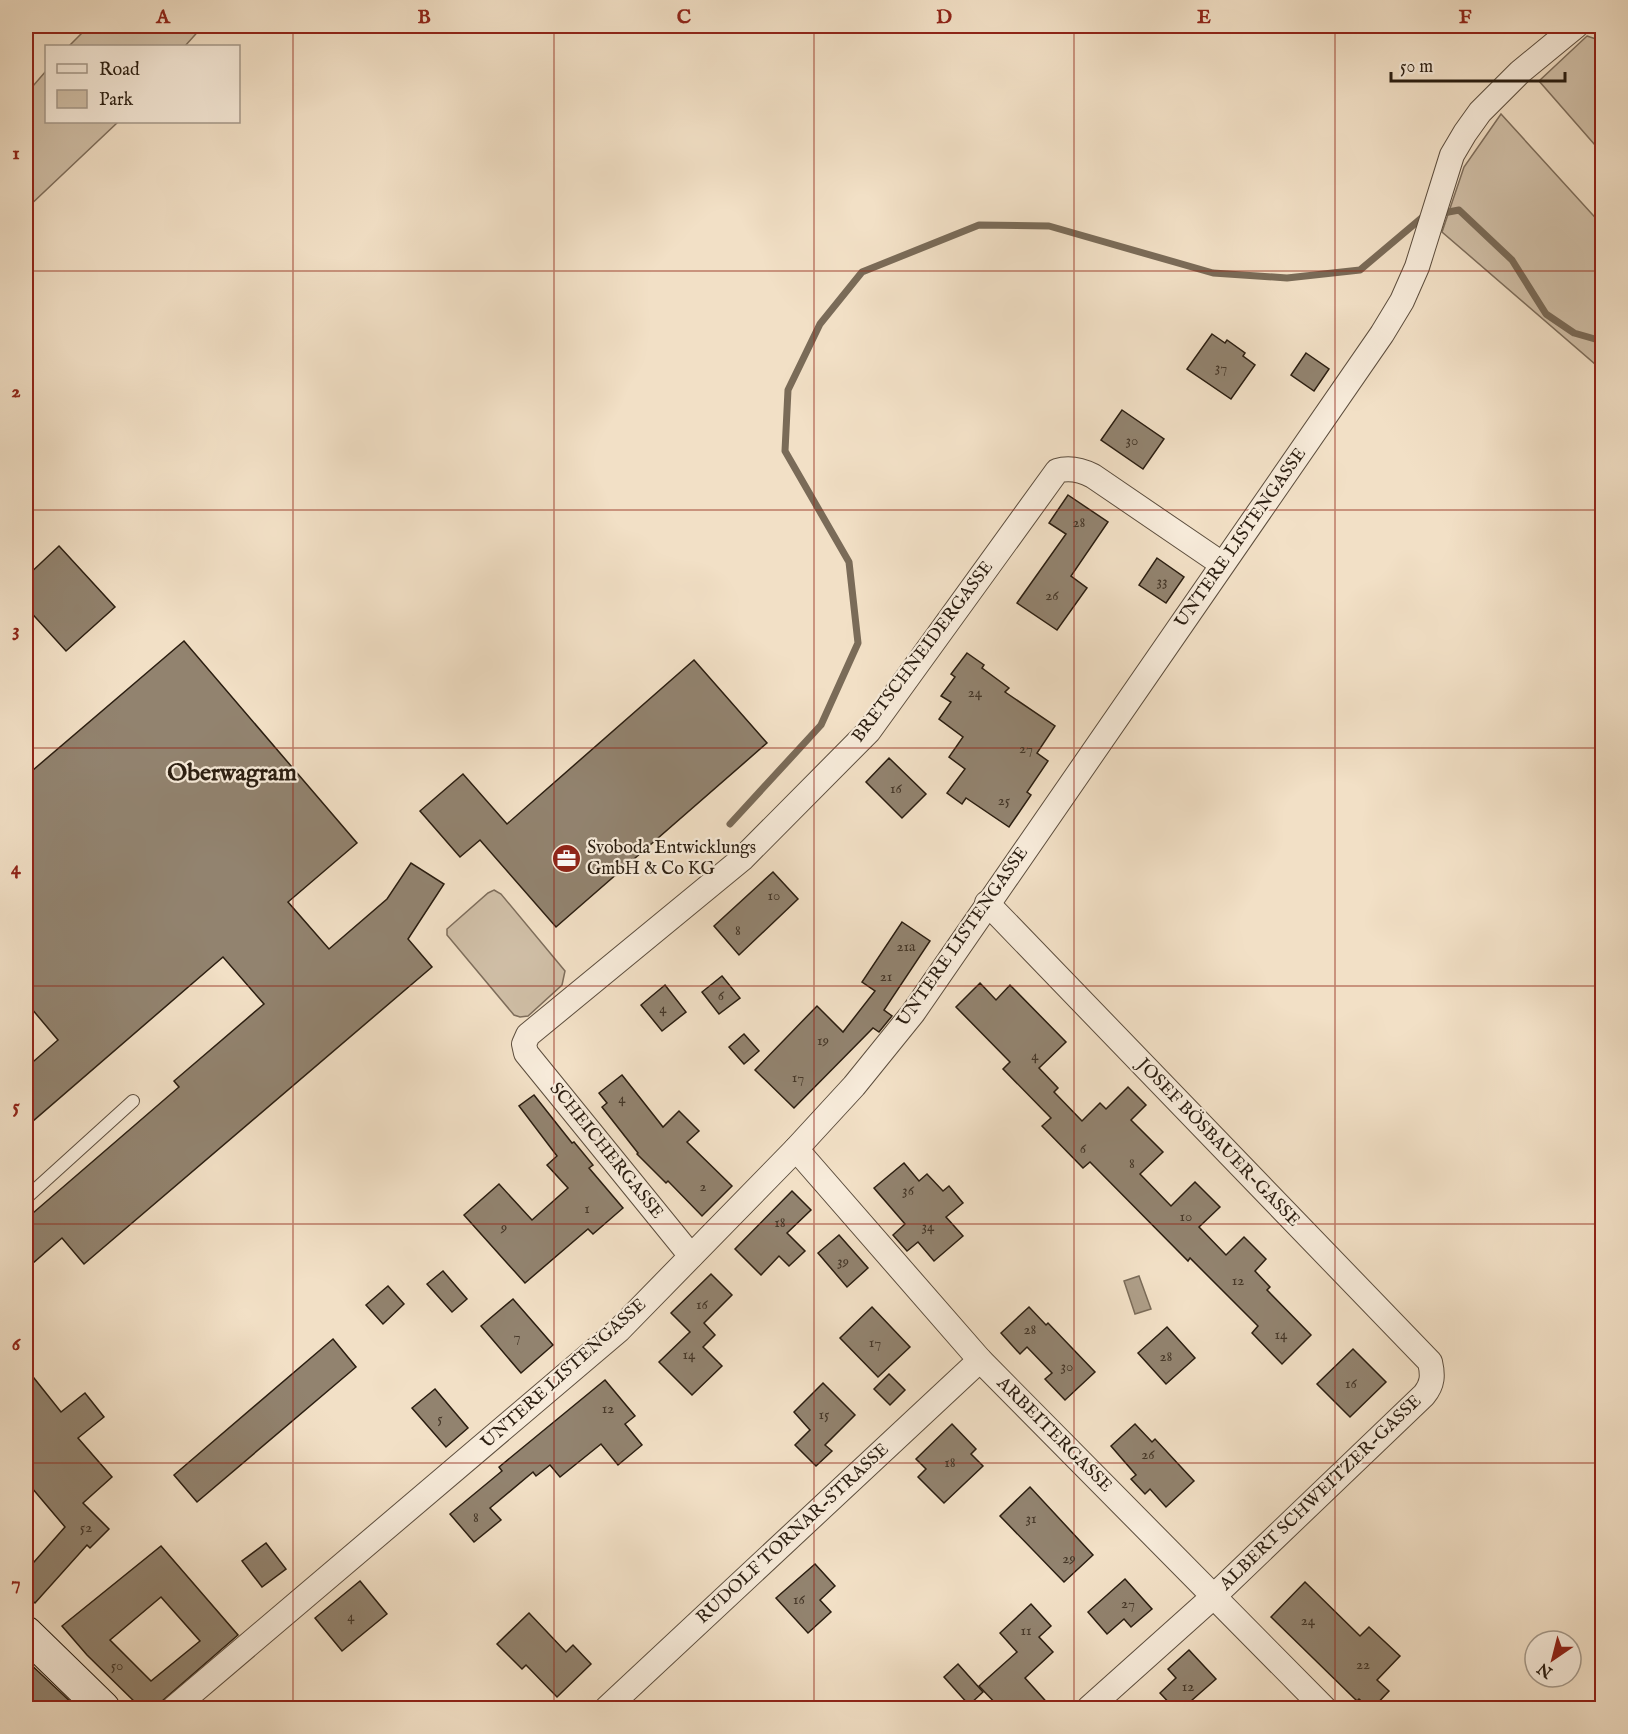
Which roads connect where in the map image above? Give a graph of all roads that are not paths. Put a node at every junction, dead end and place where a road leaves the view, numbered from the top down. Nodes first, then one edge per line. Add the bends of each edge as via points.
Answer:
1 (1576, 26) edge
2 (1222, 564) junction
3 (987, 903) junction
4 (524, 1044) joint
5 (133, 1101) dead end
6 (796, 1149) junction
7 (26, 1198) edge
8 (691, 1256) junction
9 (980, 1360) junction
10 (1429, 1389) joint
11 (1213, 1597) junction
12 (26, 1633) edge
13 (103, 1708) edge
14 (174, 1708) edge
15 (607, 1708) edge
16 (1089, 1708) edge
17 (1324, 1708) edge

1 - 2 street, UNTERE LISTENGASSE via 1520,72 1480,112 1452,155 1417,267 1402,301
2 - 3 street, UNTERE LISTENGASSE
2 - 4 street, BRETSCHNEIDERGASSE via 1093,476 1066,468 1057,471 869,731 742,859 528,1035
3 - 6 street, UNTERE LISTENGASSE via 913,1013
3 - 10 street, JOSEF BÖSBAUER-GASSE via 1430,1362
4 - 8 street, SCHEICHERGASSE via 526,1053
5 - 7 lane
6 - 8 street, UNTERE LISTENGASSE
6 - 9 street, ARBEITERGASSE
8 - 14 street, UNTERE LISTENGASSE via 620,1330
9 - 11 street, ARBEITERGASSE
9 - 15 street, RUDOLF TORNAR-STRASSE
10 - 11 street, ALBERT SCHWEITZER-GASSE
11 - 16 street, ALBERT SCHWEITZER-GASSE
11 - 17 street, ARBEITERGASSE
12 - 13 main road

